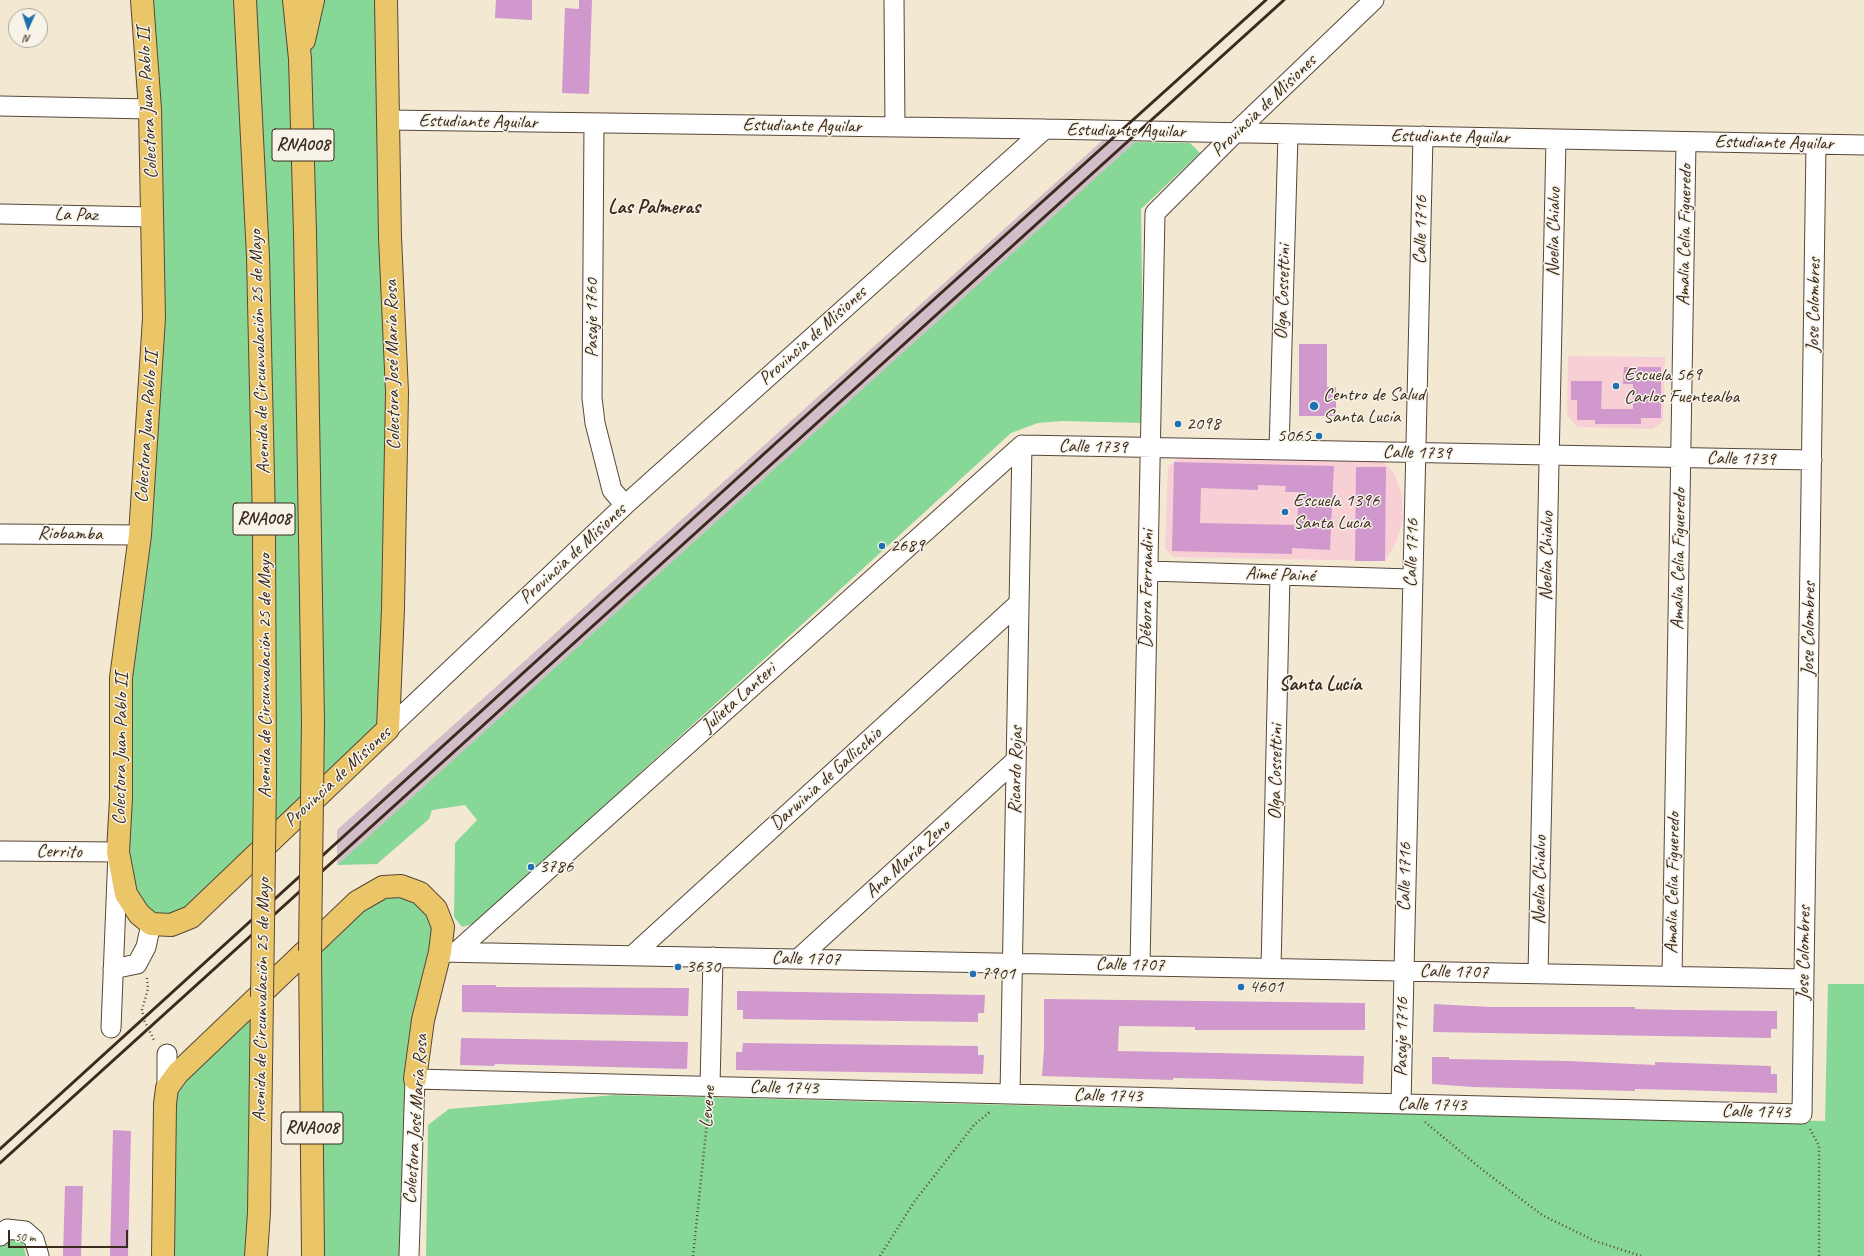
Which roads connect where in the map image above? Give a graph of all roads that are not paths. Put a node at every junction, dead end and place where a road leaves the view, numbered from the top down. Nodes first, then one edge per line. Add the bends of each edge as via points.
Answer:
1 (142, 0) edge
2 (230, 0) edge
3 (245, 0) edge
4 (294, 0) edge
5 (313, 0) edge
6 (386, 0) edge
7 (894, 0) edge
8 (1374, 0) edge
9 (300, 59) junction
10 (248, 94) junction
11 (0, 106) edge
12 (150, 108) junction
13 (387, 120) junction
14 (594, 124) junction
15 (895, 127) junction
16 (1045, 129) junction
17 (1235, 133) junction
18 (1288, 134) junction
19 (1423, 136) junction
20 (1556, 139) junction
21 (1686, 142) junction
22 (1816, 144) junction
23 (1864, 145) edge
24 (1154, 213) joint
25 (0, 214) edge
26 (153, 217) junction
27 (1022, 445) junction
28 (1150, 448) junction
29 (1279, 450) junction
30 (1416, 452) junction
31 (1550, 455) junction
32 (1681, 458) junction
33 (1812, 460) junction
34 (624, 505) junction
35 (0, 534) edge
36 (140, 535) junction
37 (1148, 571) junction
38 (1280, 575) junction
39 (1411, 579) junction
40 (1019, 603) junction
41 (388, 729) junction
42 (1016, 760) junction
43 (0, 851) edge
44 (118, 852) junction
45 (151, 924) junction
46 (448, 952) junction
47 (633, 955) junction
48 (713, 957) junction
49 (799, 958) junction
50 (1013, 963) junction
51 (1140, 965) junction
52 (1271, 968) junction
53 (113, 969) junction
54 (1404, 971) junction
55 (1538, 974) junction
56 (1672, 976) junction
57 (1804, 979) junction
58 (111, 1028) dead end
59 (167, 1054) road end
60 (415, 1079) junction
61 (710, 1086) junction
62 (1010, 1094) junction
63 (166, 1096) junction
64 (1400, 1104) junction
65 (1802, 1114) joint
66 (0, 1236) edge
67 (39, 1256) edge
68 (163, 1256) edge
69 (256, 1256) edge
70 (313, 1256) edge
71 (409, 1256) edge

1 - 12 main road, Colectora Juan Pablo II
2 - 10 main road
3 - 10 main road, Avenida de Circunvalación 25 de Mayo / RNA008
4 - 9 main road, RNA008
5 - 9 main road, RNA008
6 - 13 main road, Colectora José María Rosa
7 - 15 street
8 - 17 street, Provincia de Misiones
9 - 70 main road, RNA008, bridge via 313,721 310,1000
10 - 69 main road, Avenida de Circunvalación 25 de Mayo / RNA008, bridge via 258,273 264,521 266,780 259,1212
11 - 12 street
12 - 26 main road, Colectora Juan Pablo II
13 - 14 street, Estudiante Aguilar
13 - 41 main road, Colectora José María Rosa via 397,392
14 - 15 street, Estudiante Aguilar
14 - 34 street, Pasaje 1760 via 592,398 595,423 612,490
15 - 16 street, Estudiante Aguilar
16 - 17 street, Estudiante Aguilar
16 - 34 street, Provincia de Misiones
17 - 18 street, Estudiante Aguilar
17 - 24 street, Provincia de Misiones
18 - 19 street, Estudiante Aguilar
18 - 29 street, Olga Cossettini
19 - 20 street, Estudiante Aguilar
19 - 30 street, Calle 1716
20 - 21 street, Estudiante Aguilar
20 - 31 street, Noelia Chialvo
21 - 22 street, Estudiante Aguilar
21 - 32 street, Amalia Celia Figueredo
22 - 23 street, Estudiante Aguilar
22 - 33 street, Jose Colombres
24 - 28 street, Débora Ferrandini
25 - 26 street, La Paz
26 - 36 main road, Colectora Juan Pablo II via 154,318
27 - 28 street, Calle 1739
27 - 40 street, Ricardo Rojas
27 - 46 street, Julieta Lanteri
28 - 29 street, Calle 1739
28 - 37 street, Débora Ferrandini
29 - 30 street, Calle 1739
30 - 31 street, Calle 1739
30 - 39 street, Calle 1716
31 - 32 street, Calle 1739
31 - 55 street, Noelia Chialvo
32 - 33 street, Calle 1739
32 - 56 street, Amalia Celia Figueredo
33 - 57 street, Jose Colombres
34 - 41 street, Provincia de Misiones
35 - 36 street, Riobamba
36 - 44 main road, Colectora Juan Pablo II via 121,678 121,798
37 - 38 street, Aimé Painé
37 - 51 street, Débora Ferrandini
38 - 39 street, Aimé Painé
38 - 52 street, Olga Cossettini
39 - 54 street, Calle 1716
40 - 42 street, Ricardo Rojas
40 - 47 street, Darwinia de Gallicchio
41 - 45 main road, Provincia de Misiones via 191,917 171,925
42 - 49 street, Ana María Zeno
42 - 50 street, Ricardo Rojas
43 - 44 street, Cerrito
44 - 45 main road, Colectora Juan Pablo II via 126,894 139,914
44 - 53 street, Colectora Juan Pablo II
45 - 53 street via 146,947 137,964
46 - 47 street, Calle 1707
46 - 60 main road, Colectora José María Rosa via 423,1020
46 - 63 main road, Colectora José María Rosa via 436,908 420,893 402,886 382,887 357,902 178,1073
47 - 48 street, Calle 1707
48 - 49 street, Calle 1707
48 - 61 street, Levene
49 - 50 street, Calle 1707
50 - 51 street, Calle 1707
50 - 62 street, Ricardo Rojas
51 - 52 street, Calle 1707
52 - 54 street, Calle 1707
53 - 58 street, Colectora Juan Pablo II
54 - 55 street, Calle 1707
54 - 64 street, Pasaje 1716
55 - 56 street, Calle 1707
56 - 57 street, Calle 1707
57 - 65 street, Jose Colombres
59 - 63 street
60 - 61 street, Calle 1743
60 - 71 street, Colectora José María Rosa
61 - 62 street, Calle 1743
62 - 64 street, Calle 1743
63 - 68 main road
64 - 65 street, Calle 1743
66 - 67 street via 7,1230 25,1231 34,1239

